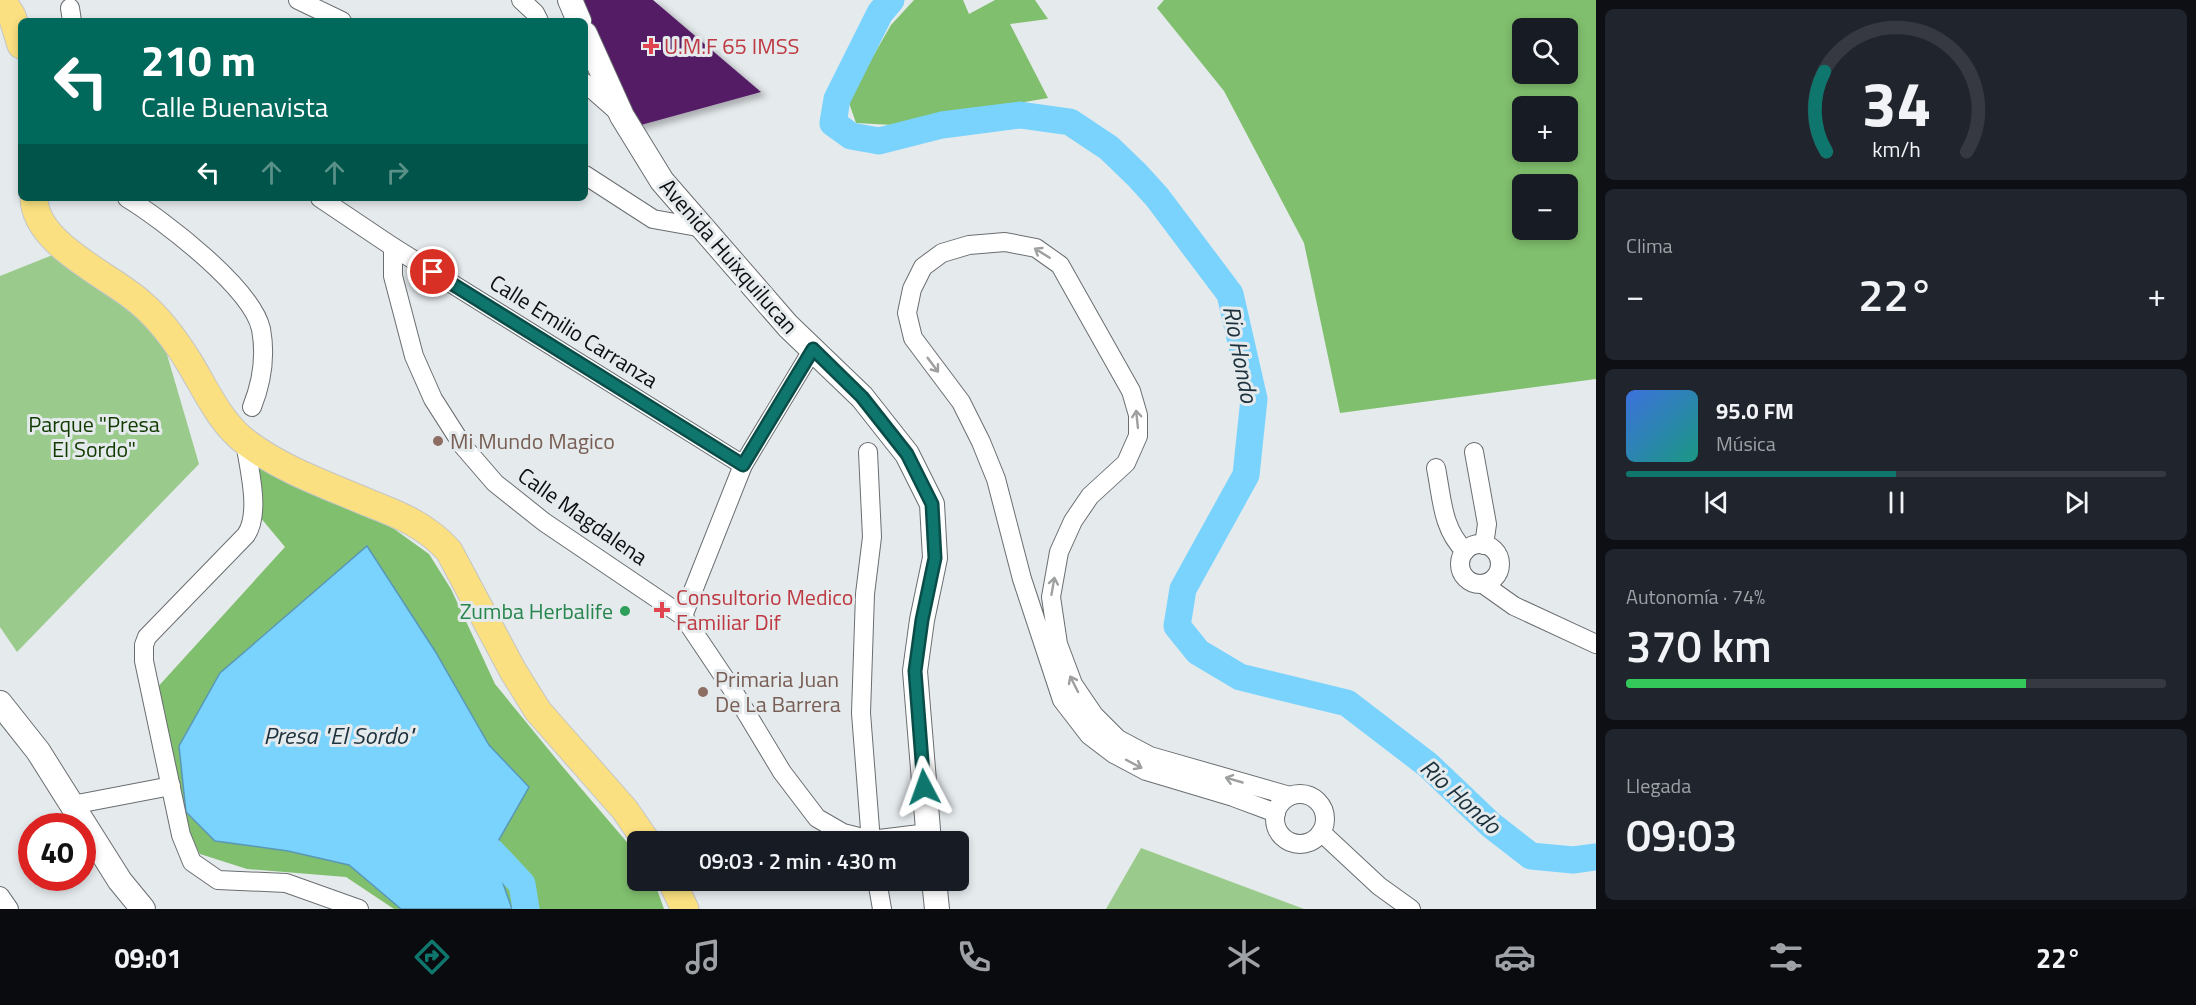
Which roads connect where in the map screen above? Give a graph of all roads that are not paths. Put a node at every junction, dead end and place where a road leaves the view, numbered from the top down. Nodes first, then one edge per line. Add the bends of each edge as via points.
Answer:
1 (2, 0) edge
2 (298, 0) edge
3 (521, 0) edge
4 (570, 0) edge
5 (336, 18) edge
6 (538, 18) edge
7 (578, 18) edge
8 (18, 35) edge
9 (588, 41) edge
10 (588, 86) edge
11 (622, 116) junction
12 (588, 176) edge
13 (35, 201) edge
14 (133, 201) edge
15 (324, 201) edge
16 (703, 228) junction
17 (393, 247) junction
18 (813, 349) junction
19 (252, 406) dead end
20 (245, 442) junction
21 (868, 452) dead end
22 (1474, 452) dead end
23 (743, 465) junction
24 (1436, 468) dead end
25 (1484, 545) junction
26 (1466, 551) junction
27 (1483, 584) junction
28 (682, 616) junction
29 (1596, 644) edge
30 (0, 704) edge
31 (171, 786) junction
32 (1290, 796) junction
33 (72, 805) junction
34 (1276, 813) junction
35 (639, 831) edge
36 (840, 831) edge
37 (870, 831) edge
38 (928, 831) edge
39 (1321, 832) junction
40 (676, 891) edge
41 (879, 891) edge
42 (935, 891) edge
43 (0, 896) edge
44 (9, 909) edge
45 (144, 909) edge
46 (359, 909) edge
47 (685, 909) edge
48 (882, 909) edge
49 (937, 909) edge
50 (1411, 909) edge

1 - 8 main road
2 - 5 street
3 - 6 street
4 - 7 street
9 - 11 street, Avenida Huixquilucan
10 - 11 street
11 - 16 street, Avenida Huixquilucan via 662,181
12 - 16 street via 653,219
13 - 20 main road via 43,224 64,248 155,316 189,361 215,408
14 - 19 street via 196,250 249,304 260,328 263,357 260,388
15 - 17 street, Calle Emilio Carranza
16 - 18 street, Avenida Huixquilucan via 788,326
17 - 23 street, Calle Emilio Carranza
17 - 28 street, Calle Magdalena via 393,276 414,356 433,399 463,446 495,483 544,522
18 - 23 street
18 - 38 street, Avenida Huixquilucan via 862,397 907,454 932,504 935,558 915,671
20 - 31 street via 254,513 251,528 147,637 144,645 144,661
20 - 35 main road via 299,474 406,518 438,539 449,551 538,711
21 - 37 street via 872,537 865,594 861,712
22 - 25 street via 1487,524
23 - 28 street
24 - 26 street via 1448,528
25 - 26 street
25 - 27 street via 1496,552 1500,565 1495,577
26 - 27 street via 1461,564 1464,576
27 - 29 street via 1514,606
28 - 36 street via 782,772 817,818
30 - 33 street via 38,751
31 - 33 street
31 - 46 street via 181,835 192,862 218,880 286,883
32 - 34 street
32 -> 34 street via 1150,756 1118,740 1094,715 1073,684 1059,644 1051,597 1059,552 1090,496 1126,463 1138,436 1138,415 1131,392 1060,265 1036,248 1005,242 969,244 942,253 923,267 912,289 907,314 914,338 960,402 992,470 1022,579 1062,700 1089,735 1146,771
32 - 39 street via 1306,795 1318,803 1324,817
33 - 45 street via 120,881
34 - 39 street via 1281,835 1294,843 1309,842
39 - 50 street via 1379,886
40 - 47 main road
41 - 48 street
42 - 49 street
43 - 44 street

